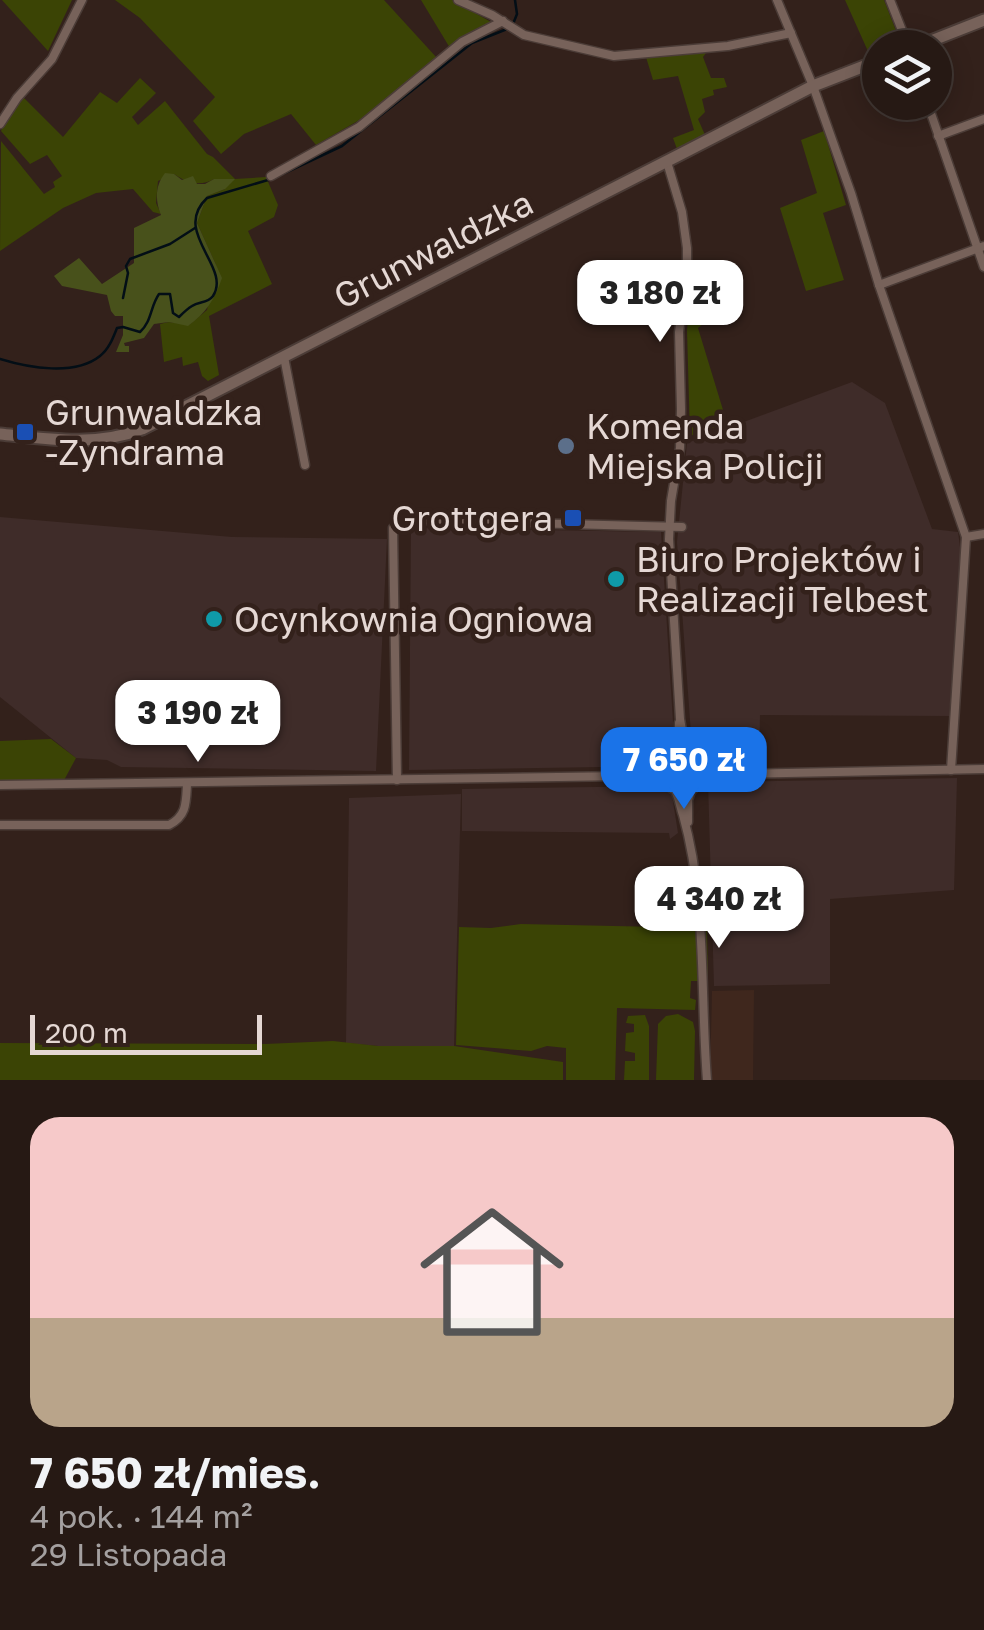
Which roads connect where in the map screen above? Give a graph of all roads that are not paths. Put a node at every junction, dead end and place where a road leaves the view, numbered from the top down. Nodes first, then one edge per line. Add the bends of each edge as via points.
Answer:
1 (82, 0) edge
2 (458, 0) edge
3 (778, 0) edge
4 (890, 0) edge
5 (984, 20) edge
6 (508, 25) junction
7 (903, 30) edge
8 (952, 32) edge
9 (792, 33) junction
10 (862, 67) edge
11 (813, 86) junction
12 (933, 120) edge
13 (984, 120) edge
14 (0, 124) edge
15 (938, 136) junction
16 (666, 162) junction
17 (271, 176) dead end
18 (980, 248) edge
19 (984, 267) edge
20 (879, 285) junction
21 (284, 357) junction
22 (0, 434) edge
23 (305, 465) dead end
24 (669, 526) junction
25 (682, 527) dead end
26 (984, 534) edge
27 (966, 537) junction
28 (680, 719) junction
29 (690, 760) junction
30 (671, 764) junction
31 (699, 769) junction
32 (984, 769) edge
33 (951, 770) junction
34 (737, 774) junction
35 (624, 776) junction
36 (397, 780) junction
37 (699, 783) junction
38 (0, 784) edge
39 (187, 784) junction
40 (672, 788) junction
41 (691, 791) junction
42 (0, 825) edge
43 (687, 826) junction
44 (708, 1080) edge

1 - 14 street via 52,58
2 - 6 street
3 - 9 street
4 - 7 street
5 - 8 street
6 - 9 street via 534,38 614,56 715,48
6 - 17 street via 462,42 359,127
9 - 11 street
10 - 11 street, Grunwaldzka
11 - 16 street, Grunwaldzka
11 - 20 street
12 - 15 street
13 - 15 street
15 - 18 street
16 - 21 street, Grunwaldzka
16 - 24 street via 688,261 679,332 680,448
18 - 19 street
18 - 20 street
20 - 27 street
21 - 22 street, Grunwaldzka via 129,434 92,442
21 - 23 street
24 - 25 street
24 - 28 street
24 - 36 street via 411,520 394,528
26 - 27 street
27 - 33 street
28 - 29 street
28 - 30 street
29 - 30 street
29 - 31 street
30 - 35 street via 660,772
30 - 40 street via 666,775
31 - 34 street
31 - 37 street
32 - 33 street
33 - 34 street
34 - 37 street
35 - 36 street
35 - 40 street
36 - 39 street
37 - 41 street
38 - 39 street
39 - 42 street via 184,812 168,825
40 - 41 street
40 - 43 street
41 - 43 street
43 - 44 street via 698,896

